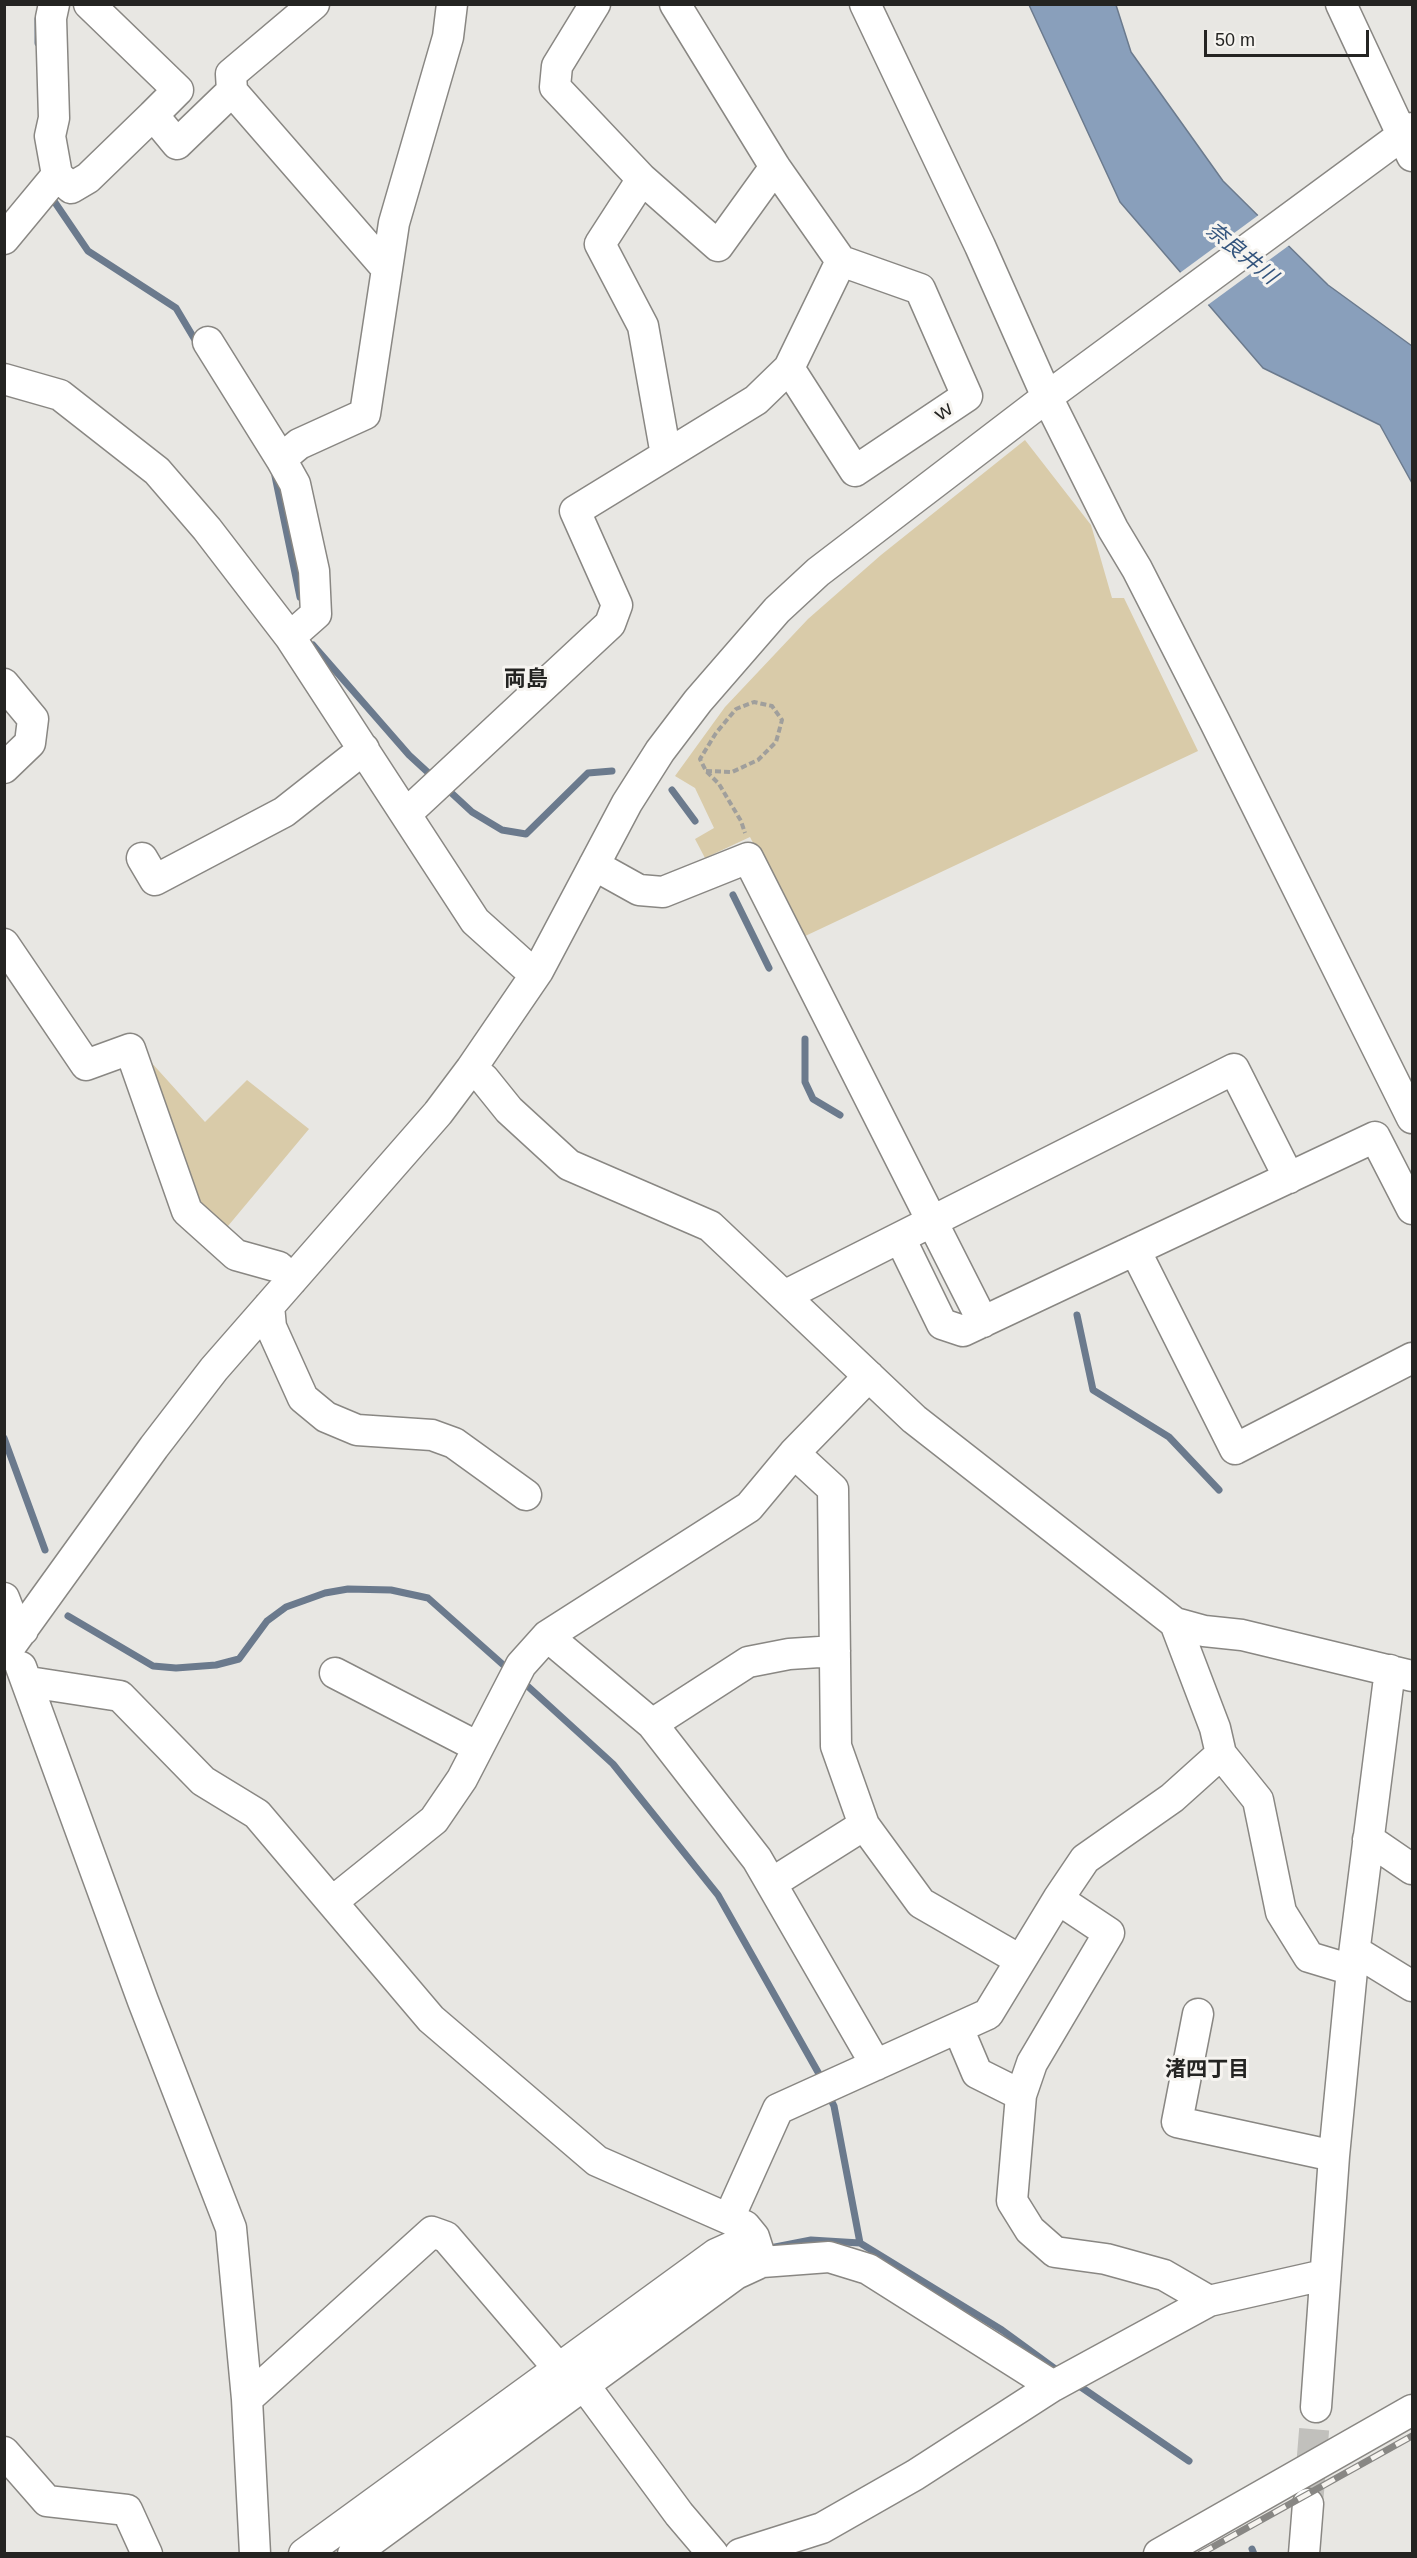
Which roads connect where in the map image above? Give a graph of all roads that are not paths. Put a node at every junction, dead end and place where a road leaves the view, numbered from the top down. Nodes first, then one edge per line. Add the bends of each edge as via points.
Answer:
1 (54, 4) edge
2 (89, 4) edge
3 (314, 4) edge
4 (452, 4) edge
5 (595, 4) edge
6 (675, 4) edge
7 (865, 4) edge
8 (1341, 4) edge
9 (232, 91) junction
10 (153, 115) junction
11 (1406, 140) edge
12 (775, 167) junction
13 (57, 175) junction
14 (642, 180) junction
15 (4, 239) edge
16 (841, 261) junction
17 (387, 269) junction
18 (208, 342) dead end
19 (789, 368) junction
20 (4, 379) edge
21 (1053, 393) junction
22 (666, 455) junction
23 (281, 459) junction
24 (290, 638) junction
25 (4, 684) edge
26 (364, 749) junction
27 (4, 768) edge
28 (407, 813) junction
29 (142, 858) dead end
30 (594, 865) junction
31 (4, 944) edge
32 (538, 971) junction
33 (471, 1069) junction
34 (1413, 1118) edge
35 (1288, 1178) junction
36 (1413, 1209) edge
37 (932, 1222) junction
38 (900, 1238) junction
39 (1136, 1250) junction
40 (292, 1280) junction
41 (784, 1296) junction
42 (269, 1306) junction
43 (983, 1322) junction
44 (1413, 1358) edge
45 (869, 1376) junction
46 (794, 1453) junction
47 (526, 1495) dead end
48 (4, 1598) edge
49 (1175, 1623) junction
50 (547, 1636) junction
51 (12, 1645) edge
52 (835, 1651) junction
53 (335, 1673) dead end
54 (1401, 1673) edge
55 (29, 1682) junction
56 (652, 1724) junction
57 (478, 1747) junction
58 (1221, 1754) junction
59 (864, 1825) junction
60 (1368, 1839) junction
61 (1413, 1869) edge
62 (772, 1883) junction
63 (1058, 1899) junction
64 (332, 1902) junction
65 (1020, 1960) junction
66 (1353, 1961) junction
67 (1413, 1986) edge
68 (1198, 2014) dead end
69 (958, 2028) junction
70 (876, 2065) junction
71 (1021, 2095) junction
72 (1334, 2156) junction
73 (729, 2218) junction
74 (759, 2250) junction
75 (1324, 2276) junction
76 (1209, 2301) junction
77 (572, 2380) junction
78 (1053, 2386) junction
79 (247, 2399) junction
80 (1316, 2407) tunnel mouth
81 (1413, 2410) edge
82 (4, 2452) edge
83 (1308, 2504) tunnel mouth
84 (147, 2553) edge
85 (255, 2553) edge
86 (304, 2553) edge
87 (353, 2553) edge
88 (712, 2553) edge
89 (740, 2553) edge
90 (1159, 2553) edge
91 (1304, 2553) edge

1 - 13 street via 54,118 50,136
2 - 10 street via 178,90
3 - 9 street via 231,74
4 - 17 street via 448,37 394,223
5 - 14 street via 557,66 555,87
6 - 12 street
7 - 21 street
8 - 11 street
9 - 10 street via 177,144
9 - 17 street
10 - 13 street via 88,178 71,188
11 - 21 street
12 - 14 street via 718,246
12 - 16 street
13 - 15 street
14 - 22 street via 600,244 643,326
16 - 19 street
16 - 19 street, ｗ via 920,289 968,396 855,471
17 - 23 street via 365,414 299,444
18 - 23 street
19 - 22 street via 756,400
20 - 24 street via 60,395 158,471
21 - 30 street via 818,572 777,610 660,751
21 - 34 street via 1113,529 1215,722
22 - 28 street via 575,511 616,605 610,624
23 - 24 street via 295,484 314,571 316,614
24 - 26 street
25 - 27 street via 33,718 30,743
26 - 28 street
26 - 29 street via 284,812 155,880
28 - 32 street via 475,921 524,965
30 - 32 street
30 - 37 street via 639,890 663,892 748,858
31 - 40 street via 86,1065 130,1049 187,1211 236,1255 279,1267
32 - 33 street
33 - 40 street via 438,1113
33 - 41 street via 570,1165 710,1226
35 - 36 street via 1375,1137
35 - 37 street via 1234,1069
35 - 39 street
37 - 38 street
37 - 43 street
38 - 41 street
38 - 43 street via 942,1324 963,1332
39 - 43 street
39 - 44 street via 1235,1449
40 - 42 street
41 - 45 street
42 - 47 street via 271,1327 303,1398 326,1417 357,1430 432,1435 454,1443
42 - 51 street via 154,1447
45 - 46 street
45 - 49 street via 914,1419
46 - 50 street via 749,1507
46 - 52 street via 833,1489
48 - 51 street via 11,1616
49 - 54 street
49 - 58 street
50 - 56 street
50 - 57 street via 521,1665
51 - 55 street
52 - 56 street via 748,1662
52 - 59 street via 836,1746
53 - 57 street
54 - 60 street
55 - 64 street via 120,1696 202,1781 257,1814
55 - 79 street via 143,2001 231,2228
56 - 62 street via 758,1858
57 - 64 street via 434,1820
58 - 63 street via 1172,1798 1085,1859
58 - 66 street via 1258,1800 1281,1912 1309,1957
59 - 62 street
59 - 65 street via 921,1904
60 - 61 street
60 - 66 street
62 - 70 street
63 - 65 street
63 - 71 street via 1108,1933 1032,2063
64 - 73 street via 430,2019 597,2161
65 - 69 street via 988,2014
66 - 67 street
66 - 72 street
68 - 72 street via 1178,2122
69 - 70 street
69 - 71 street via 977,2073
70 - 73 street via 778,2109
71 - 76 street via 1012,2201 1030,2230 1055,2252 1106,2259 1164,2275
72 - 75 street
73 - 74 street via 745,2226
74 - 77 street via 736,2274
74 - 78 street via 829,2257 868,2269
75 - 76 street
75 - 80 street
76 - 78 street
77 - 79 street via 446,2237 432,2232
77 - 86 street
77 - 87 street
77 - 88 street
78 - 89 street via 915,2475 822,2528
79 - 85 street
81 - 90 street
82 - 84 street via 47,2501 127,2510
83 - 91 street

